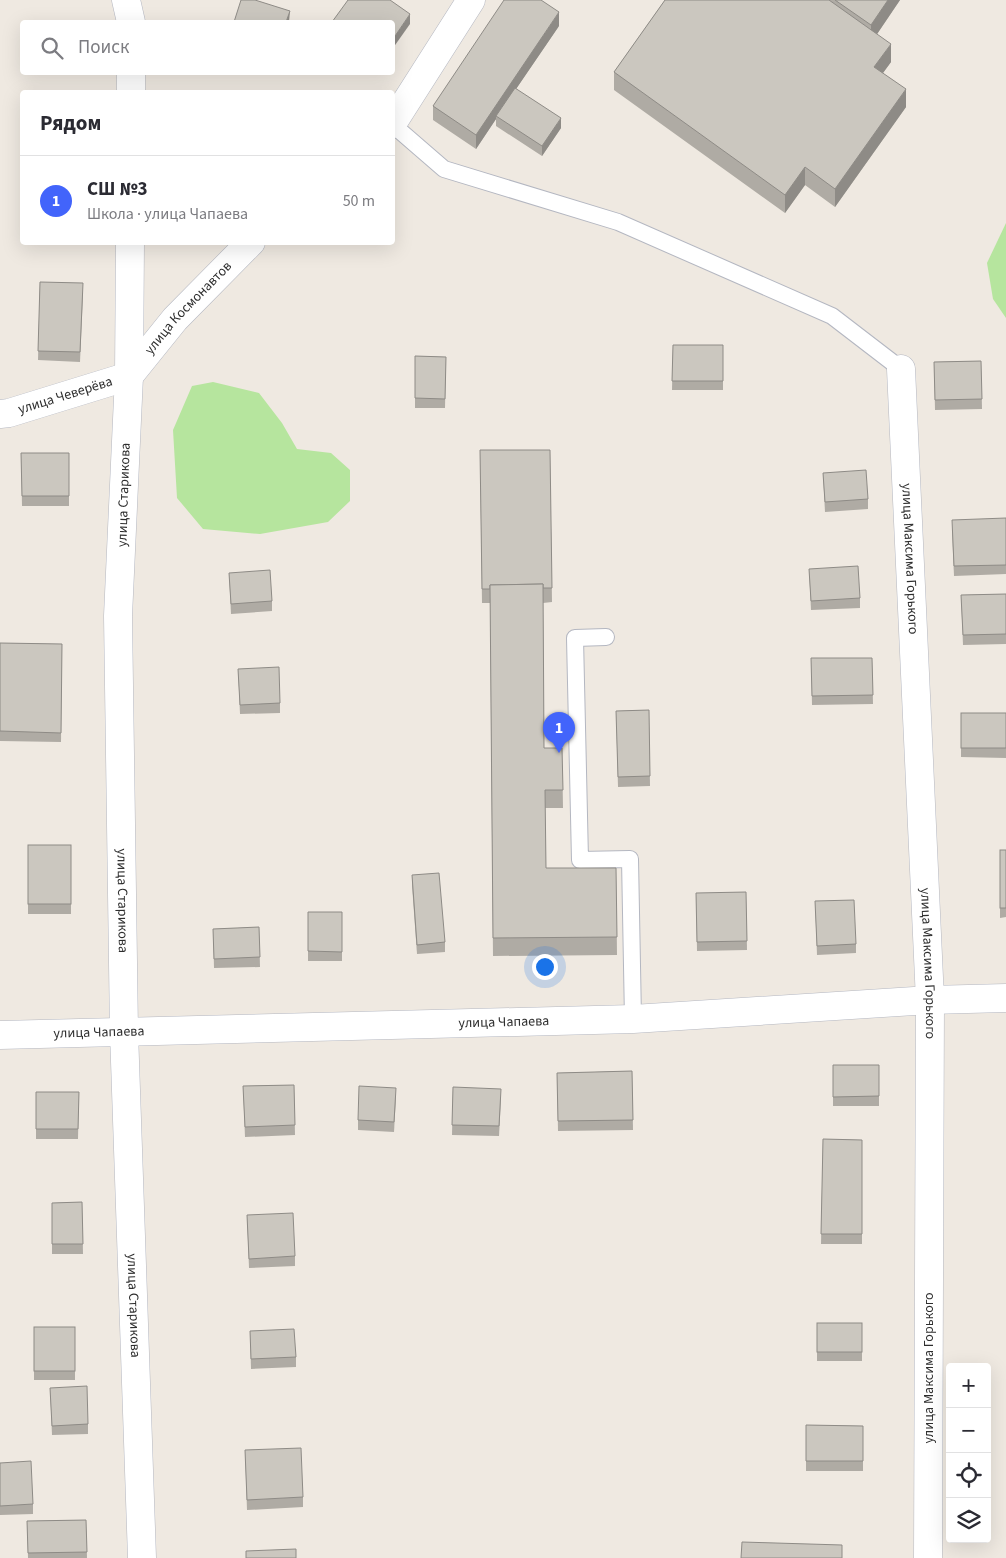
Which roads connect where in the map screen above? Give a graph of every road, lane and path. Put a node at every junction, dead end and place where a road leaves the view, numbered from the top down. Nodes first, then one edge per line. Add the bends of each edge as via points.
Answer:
1 (126, 0) edge
2 (472, 0) edge
3 (131, 20) edge
4 (131, 75) edge
5 (131, 90) edge
6 (395, 119) edge
7 (395, 127) edge
8 (130, 245) edge
9 (248, 245) edge
10 (901, 369) joint
11 (129, 376) junction
12 (0, 414) edge
13 (606, 637) dead end
14 (1006, 998) edge
15 (930, 1000) junction
16 (633, 1019) junction
17 (124, 1032) junction
18 (0, 1035) edge
19 (142, 1558) edge
20 (928, 1558) edge

1 - 3 street
2 - 6 street
4 - 5 street
7 - 10 lane via 444,169 618,222 832,316
8 - 11 street, улица Старикова
9 - 11 street, улица Космонавтов via 174,319
10 - 15 street, улица Максима Горького
11 - 12 street, улица Чеверёва
11 - 17 street, улица Старикова via 118,616
13 - 16 lane via 575,638 580,860 630,859
14 - 15 street, улица Чапаева
15 - 16 street, улица Чапаева
15 - 20 street, улица Максима Горького
16 - 17 street, улица Чапаева
17 - 18 street, улица Чапаева
17 - 19 street, улица Старикова

